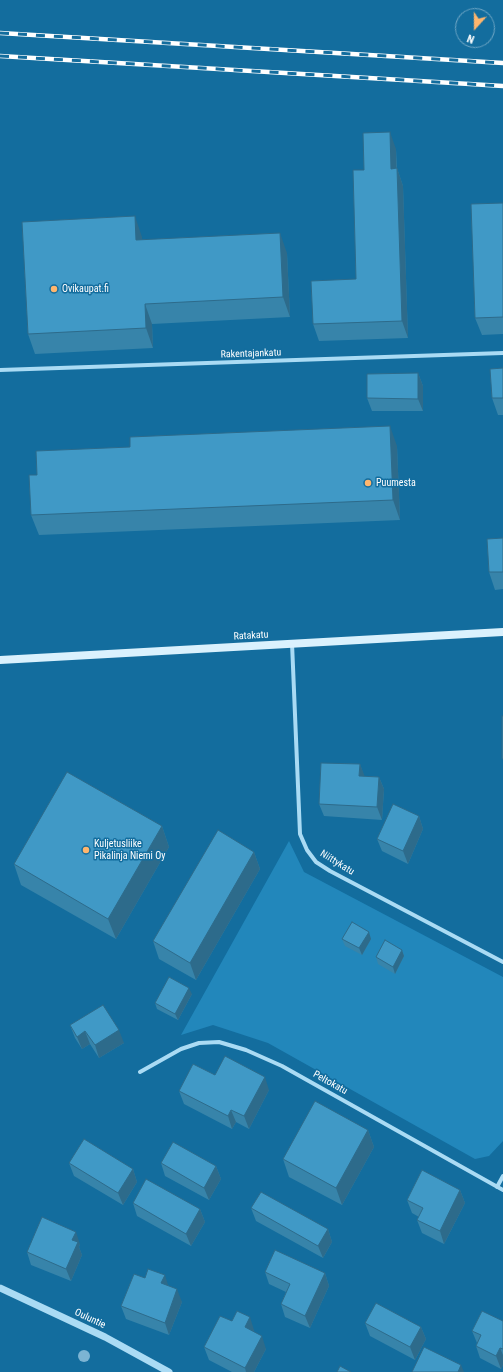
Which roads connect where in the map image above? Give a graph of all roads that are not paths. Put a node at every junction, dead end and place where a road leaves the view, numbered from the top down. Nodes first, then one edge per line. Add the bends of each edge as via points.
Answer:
1 (503, 353) edge
2 (0, 370) edge
3 (503, 632) edge
4 (292, 643) junction
5 (0, 660) edge
6 (503, 962) edge
7 (140, 1072) dead end
8 (503, 1176) edge
9 (497, 1186) junction
10 (503, 1190) edge
11 (0, 1288) edge
12 (169, 1372) edge

1 - 2 street, Rakentajankatu
3 - 4 main road, Ratakatu
4 - 5 main road, Ratakatu
4 - 6 street, Niittykatu via 300,834 307,850 316,862 330,870
7 - 9 street, Peltokatu via 181,1049 199,1043 219,1042 246,1050 282,1066
8 - 9 street
9 - 10 street, Peltokatu
11 - 12 street, Ouluntie via 105,1337

